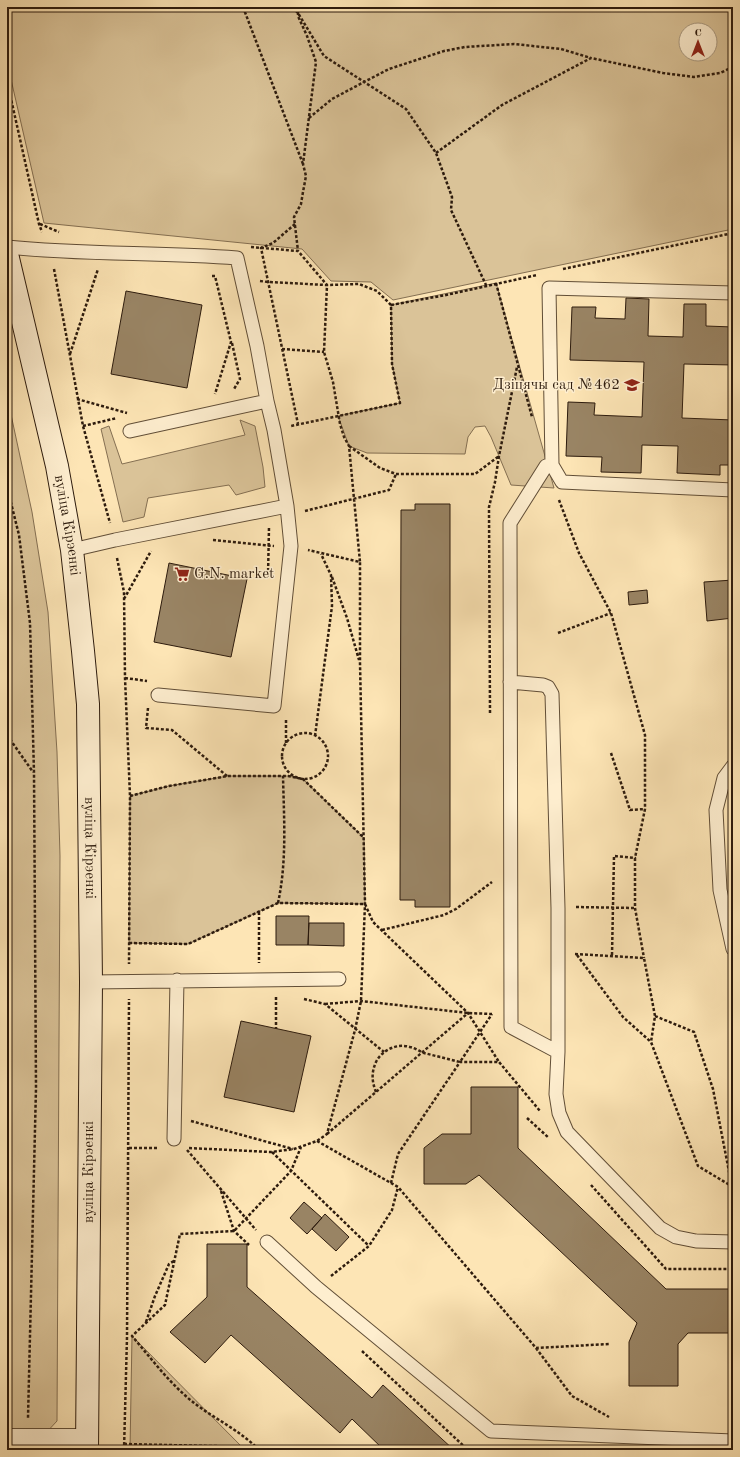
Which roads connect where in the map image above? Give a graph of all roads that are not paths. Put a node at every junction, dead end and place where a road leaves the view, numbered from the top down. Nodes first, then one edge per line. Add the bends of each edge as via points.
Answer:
1 (7, 247) edge
2 (7, 254) edge
3 (733, 293) edge
4 (267, 401) junction
5 (130, 431) dead end
6 (549, 465) junction
7 (733, 490) edge
8 (287, 511) junction
9 (72, 550) junction
10 (510, 682) junction
11 (153, 700) road end
12 (733, 766) edge
13 (720, 890) junction
14 (733, 890) edge
15 (733, 949) edge
16 (340, 979) dead end
17 (177, 980) junction
18 (90, 982) junction
19 (558, 1052) junction
20 (174, 1139) dead end
21 (267, 1242) road end
22 (733, 1242) edge
23 (18, 1440) edge
24 (733, 1440) edge
25 (87, 1445) edge

1 - 4 lane via 51,252 236,258
2 - 9 street, вуліца Кірэенкі via 57,466
3 - 6 lane via 549,288
4 - 5 lane
4 - 8 lane
6 - 7 lane via 562,482
6 - 10 lane via 510,523
8 - 9 lane via 268,509
8 - 11 lane via 291,546 274,706
9 - 18 street, вуліца Кірэенкі via 88,704
10 - 19 lane via 511,1027
10 - 19 lane via 543,685 548,687 552,694 559,953
12 - 13 lane via 724,778 716,810
13 - 14 lane
13 - 15 lane
16 - 17 lane
17 - 18 lane
17 - 20 lane
18 - 25 street, вуліца Кірэенкі
19 - 22 lane via 556,1094 559,1113 567,1132 660,1228 676,1237 696,1241
21 - 24 lane via 316,1287 491,1431
23 - 25 street

